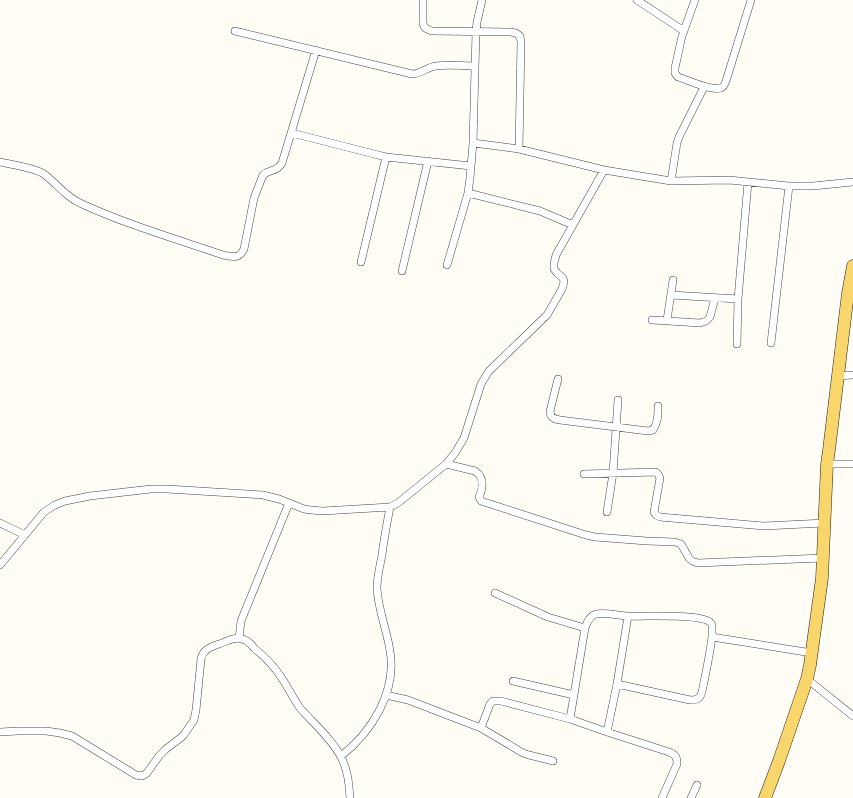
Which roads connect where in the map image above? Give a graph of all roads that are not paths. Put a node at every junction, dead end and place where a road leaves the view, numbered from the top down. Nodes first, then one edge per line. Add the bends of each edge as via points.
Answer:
1 (423, 0) edge
2 (482, 0) edge
3 (637, 0) edge
4 (695, 0) edge
5 (751, 0) edge
6 (235, 31) dead end
7 (684, 31) junction
8 (476, 32) junction
9 (316, 50) junction
10 (475, 66) junction
11 (704, 87) junction
12 (292, 133) junction
13 (473, 143) junction
14 (519, 149) junction
15 (386, 157) junction
16 (428, 161) junction
17 (0, 162) edge
18 (471, 166) junction
19 (604, 170) junction
20 (671, 181) junction
21 (748, 182) junction
22 (853, 182) edge
23 (788, 186) junction
24 (468, 193) junction
25 (573, 225) junction
26 (361, 262) dead end
27 (447, 265) dead end
28 (853, 266) edge
29 (402, 271) dead end
30 (673, 280) dead end
31 (671, 295) junction
32 (715, 298) junction
33 (738, 299) junction
34 (652, 320) dead end
35 (667, 320) junction
36 (771, 343) dead end
37 (737, 344) dead end
38 (853, 375) edge
39 (838, 376) junction
40 (558, 379) dead end
41 (618, 400) dead end
42 (658, 406) dead end
43 (616, 427) junction
44 (446, 464) junction
45 (827, 464) junction
46 (853, 464) edge
47 (584, 474) dead end
48 (613, 474) junction
49 (289, 503) junction
50 (390, 507) junction
51 (607, 512) dead end
52 (0, 523) edge
53 (825, 523) junction
54 (25, 535) junction
55 (823, 558) junction
56 (0, 565) edge
57 (496, 593) dead end
58 (628, 616) junction
59 (585, 628) junction
60 (712, 637) junction
61 (239, 638) junction
62 (812, 653) junction
63 (807, 679) junction
64 (513, 681) dead end
65 (617, 684) junction
66 (386, 695) junction
67 (574, 695) junction
68 (853, 716) edge
69 (570, 719) junction
70 (481, 728) junction
71 (0, 732) edge
72 (607, 732) junction
73 (341, 756) junction
74 (553, 761) dead end
75 (697, 785) dead end
76 (350, 798) edge
77 (662, 798) edge
78 (691, 798) edge
79 (765, 798) edge

1 - 8 street via 423,23 427,30
2 - 8 street
3 - 7 street
4 - 7 street
5 - 11 street via 725,86
6 - 9 street
7 - 11 street via 675,73 678,77
8 - 10 street
8 - 14 street via 511,32 520,36
9 - 10 street via 412,74 438,66
9 - 12 street
10 - 13 street
11 - 20 street via 679,137
12 - 15 street
12 - 17 street via 280,166 263,175 259,183 244,249 238,257 223,255 116,219 80,204 36,170
13 - 14 street
13 - 18 street
14 - 19 street
15 - 16 street
15 - 26 street
16 - 18 street
16 - 29 street
18 - 24 street
19 - 20 street
19 - 25 street
20 - 21 street
21 - 23 street
21 - 33 street
22 - 23 street
23 - 36 street
24 - 25 street via 540,211
24 - 27 street
25 - 44 street via 554,263 554,269 563,278 562,289 547,316 489,371 481,384 464,438
28 - 39 main road
30 - 31 street
31 - 32 street
31 - 35 street
32 - 33 street
32 - 35 street via 710,317 706,321 700,323
33 - 37 street
34 - 35 street
38 - 39 street
39 - 45 main road
40 - 43 street via 551,416 560,420
41 - 43 street
42 - 43 street via 657,423 653,430
43 - 48 street
44 - 50 street
44 - 55 street via 478,473 483,486 479,497 481,501 586,535 675,542 681,544 692,561 698,563
45 - 46 street
45 - 53 main road
47 - 48 street
48 - 51 street
48 - 53 street via 656,472 660,478 654,512 660,517 764,526
49 - 50 street via 304,509 323,511
49 - 54 street via 258,494 138,490 64,501 44,512
49 - 61 street via 241,621
50 - 66 street via 377,588 390,651 391,679
52 - 54 street
53 - 55 main road
54 - 56 street
55 - 62 main road
57 - 59 street via 548,617
58 - 59 street via 596,614 591,616
58 - 60 street via 682,616 705,619 713,626
58 - 65 street
59 - 67 street
60 - 62 street
60 - 65 street via 702,692 696,700
61 - 71 street via 208,648 203,653 194,720 183,736 166,749 147,774 142,776 136,775 72,736 46,731
61 - 73 street via 260,652 276,670 298,705
62 - 63 main road
63 - 68 street
63 - 79 main road
64 - 67 street
65 - 72 street
66 - 70 street via 408,700
66 - 73 street via 364,736
67 - 69 street
69 - 70 street via 497,701 490,704
69 - 72 street
70 - 74 street via 529,755
72 - 77 street via 677,758 677,764
73 - 76 street via 348,776
75 - 78 street

